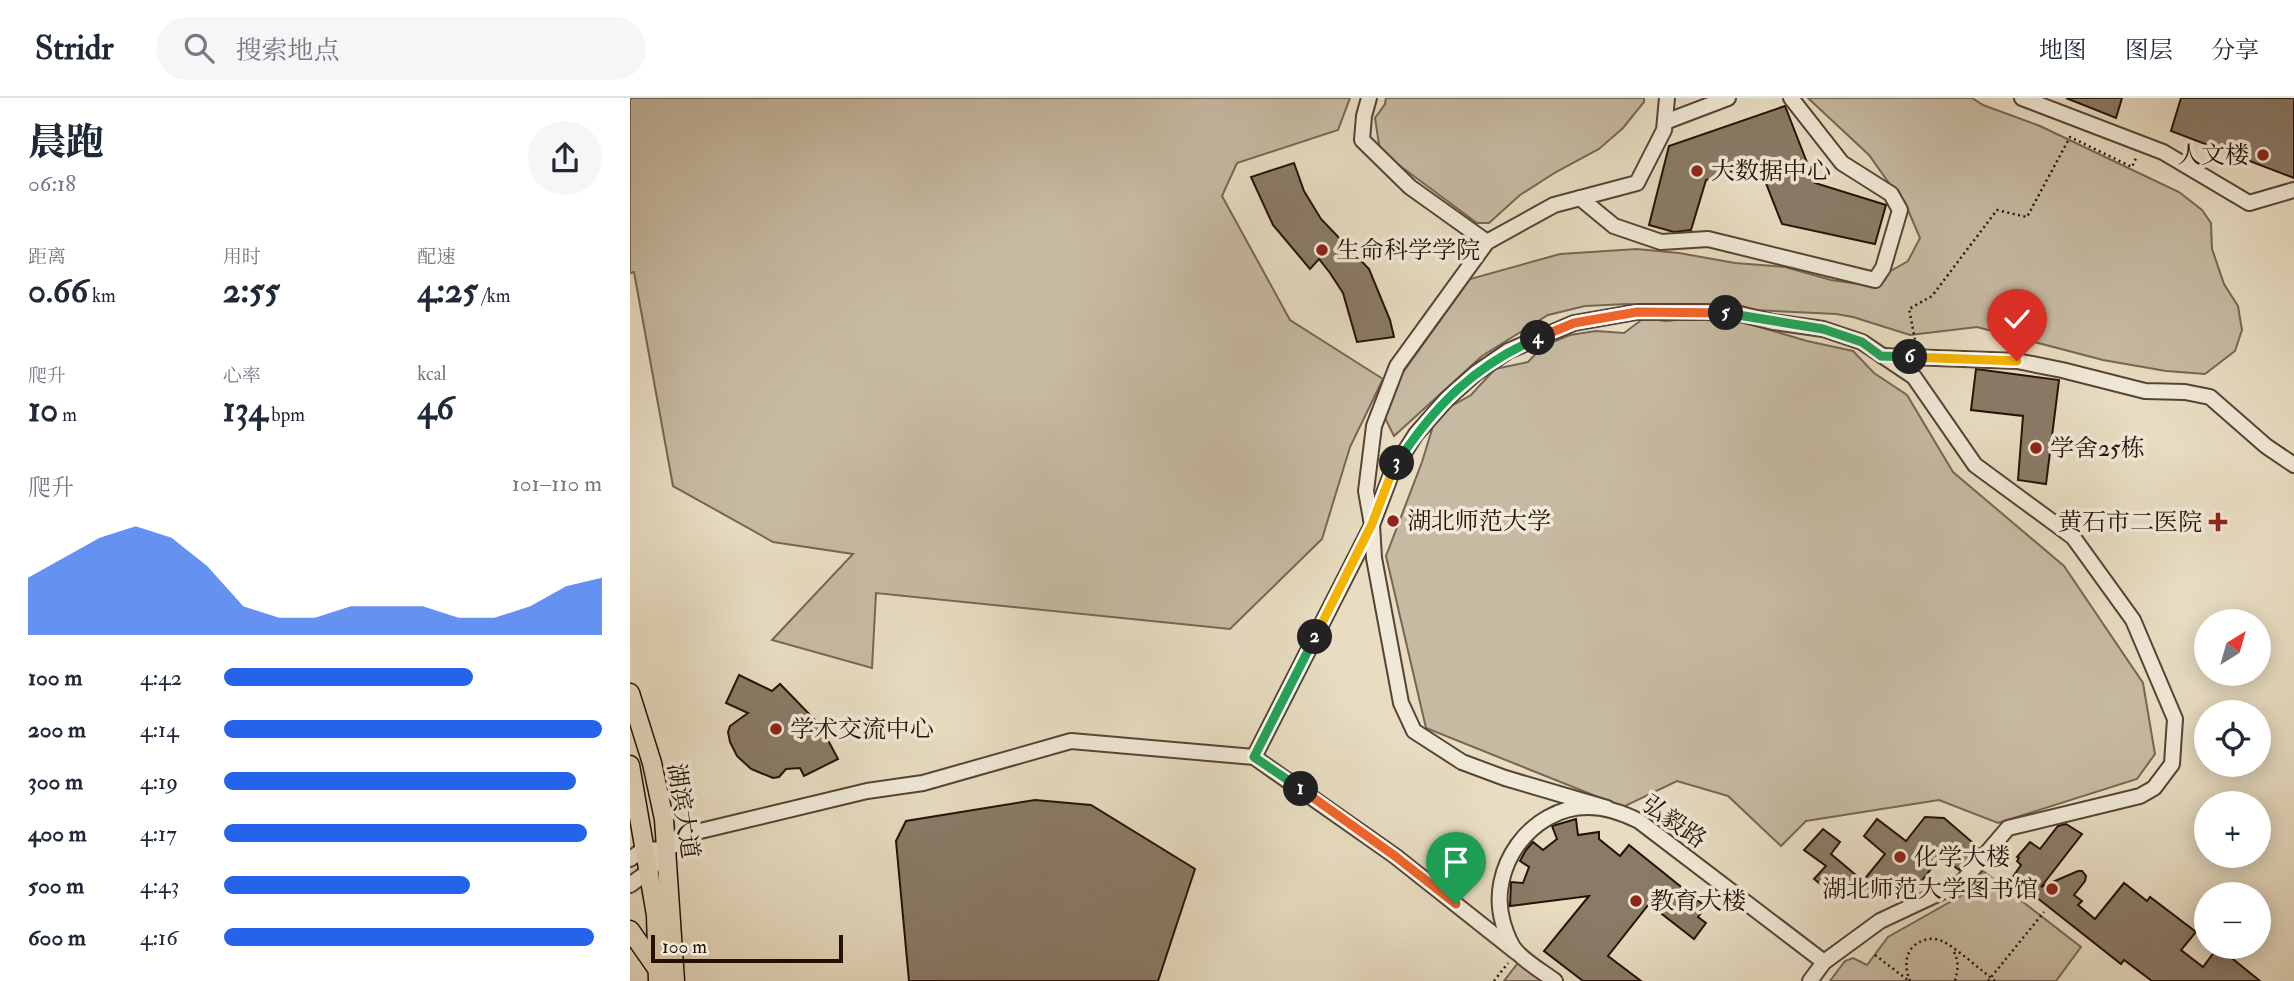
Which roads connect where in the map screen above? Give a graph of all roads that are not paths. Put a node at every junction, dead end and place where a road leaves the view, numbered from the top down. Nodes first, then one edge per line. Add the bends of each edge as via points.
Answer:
1 (1369, 98) edge
2 (1667, 98) edge
3 (1728, 98) edge
4 (1791, 98) edge
5 (2022, 98) edge
6 (1665, 122) junction
7 (2294, 190) edge
8 (1580, 198) junction
9 (1487, 242) junction
10 (1881, 356) junction
11 (2294, 465) edge
12 (1372, 524) junction
13 (630, 693) edge
14 (1254, 757) junction
15 (630, 765) edge
16 (1607, 808) junction
17 (667, 850) junction
18 (637, 854) edge
19 (649, 871) junction
20 (630, 885) edge
21 (630, 930) edge
22 (1516, 951) junction
23 (1824, 962) junction
24 (658, 975) edge
25 (675, 981) edge
26 (1555, 981) edge
27 (1810, 981) edge

1 - 9 street via 1362,140 1410,187
2 - 6 street
3 - 6 street
4 - 8 street via 1842,163 1891,194 1900,210 1875,280 1708,239 1661,242 1614,226
5 - 7 street via 2163,152 2249,203
6 - 8 street via 1637,183
8 - 9 street via 1554,205
9 - 12 street via 1397,366 1374,426 1366,491
10 - 11 street via 2017,361 2145,391 2210,397
10 - 12 street via 1862,342 1823,329 1740,314 1637,312 1574,323 1508,351 1447,399 1416,434 1392,472
10 - 23 street via 1914,377 1975,465 2073,537 2133,620 2175,719 2172,764 2154,788 2140,796 2008,828 1961,883 1880,921
12 - 14 street
12 - 16 street via 1401,703 1414,731 1462,762
13 - 17 main road, 湖滨大道 via 652,763
14 - 17 street via 1070,741 923,783 867,791 692,833
14 - 22 street via 1395,856
15 - 18 main road, 湖滨大道
16 - 22 street, 弘毅路 via 1567,810 1550,817 1531,829 1513,851 1502,879 1500,913
16 - 23 street, 弘毅路 via 1639,821
17 - 18 street
17 - 19 street
17 - 25 main road, 湖滨大道
18 - 19 main road, 湖滨大道
19 - 20 street
19 - 24 main road, 湖滨大道
21 - 24 main road
22 - 26 street, 弘毅路
23 - 27 street

